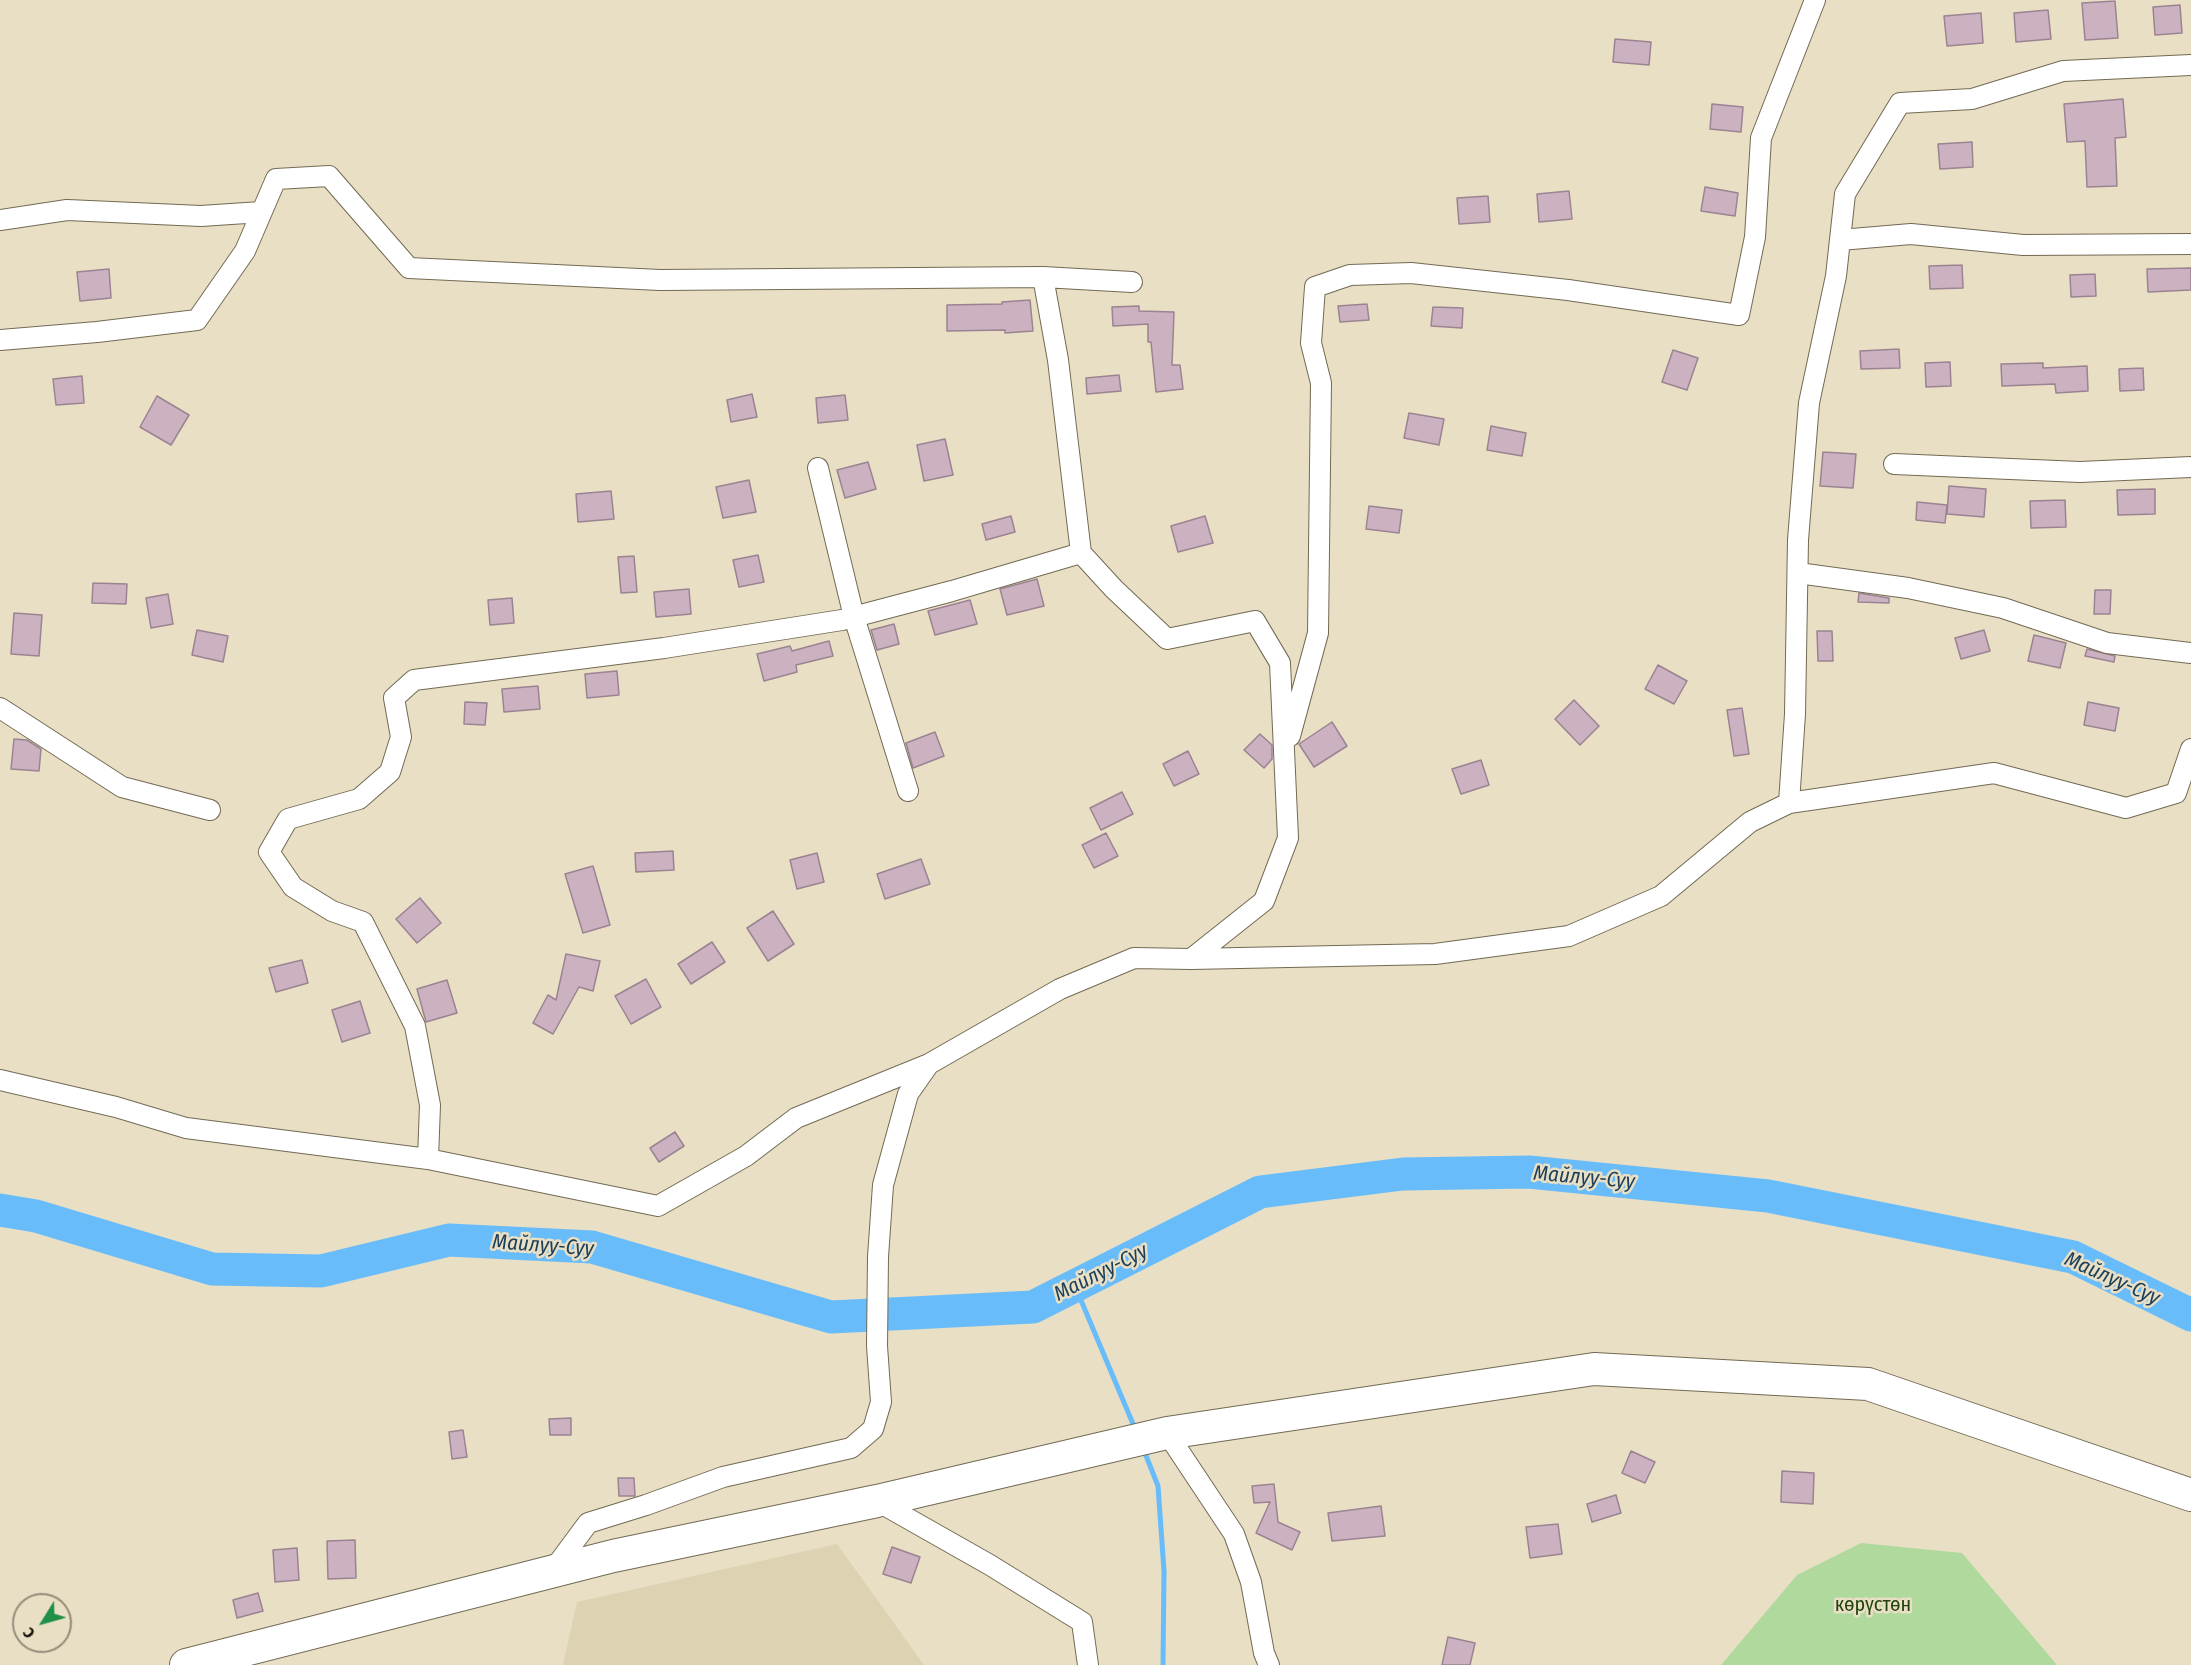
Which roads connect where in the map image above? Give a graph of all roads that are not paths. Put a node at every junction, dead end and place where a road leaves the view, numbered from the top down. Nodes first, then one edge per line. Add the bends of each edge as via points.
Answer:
1 (1815, 0) edge
2 (2191, 65) edge
3 (261, 213) junction
4 (0, 220) edge
5 (1840, 240) junction
6 (2191, 244) edge
7 (1044, 277) junction
8 (1132, 282) dead end
9 (0, 340) edge
10 (1894, 464) dead end
11 (2191, 467) edge
12 (818, 468) dead end
13 (1081, 553) junction
14 (1798, 573) junction
15 (854, 617) junction
16 (2191, 653) edge
17 (0, 708) edge
18 (2191, 749) edge
19 (1284, 756) junction
20 (908, 791) dead end
21 (1789, 803) junction
22 (210, 810) dead end
23 (1191, 958) junction
24 (929, 1064) junction
25 (0, 1080) edge
26 (428, 1159) junction
27 (1160, 1435) junction
28 (2191, 1495) edge
29 (877, 1501) junction
30 (551, 1573) junction
31 (186, 1665) edge
32 (1088, 1665) edge
33 (1269, 1665) edge

1 - 19 street via 1761,138 1755,237 1738,315 1568,290 1411,273 1350,275 1315,287 1311,344 1321,383 1322,484 1318,633
2 - 5 street via 2064,70 1972,99 1900,103 1845,194
3 - 4 street via 201,216 67,210
3 - 7 street via 276,179 329,176 409,268 660,280
3 - 9 street via 245,251 197,320
5 - 6 street via 1911,234 2023,245
5 - 14 street via 1809,403
7 - 8 street
7 - 13 street
10 - 11 street via 2080,472
12 - 15 street
13 - 15 street
13 - 19 street via 1167,639 1255,621 1280,663
14 - 16 street via 1908,588 2003,608 2107,643
14 - 21 street
15 - 20 street
15 - 26 street via 664,648 414,680 394,698 401,737 390,772 359,799 288,819 269,852 293,887 332,911 363,921 415,1026 430,1105
17 - 22 street via 122,787
18 - 21 street via 2176,793 2126,808 1994,773
19 - 23 street via 1288,838 1264,901
21 - 23 street via 1750,822 1661,896 1569,936 1435,954
23 - 24 street via 1134,958 1060,989
24 - 26 street via 796,1118 746,1156 658,1206
24 - 30 street via 908,1094 884,1185 878,1257 881,1402 873,1429 851,1448 723,1477 588,1523
25 - 26 street via 186,1128
27 - 28 main road via 1594,1370 1856,1383
27 - 29 main road
27 - 33 street via 1234,1534 1251,1582
29 - 30 main road via 613,1556
29 - 32 street via 1082,1622
30 - 31 main road

